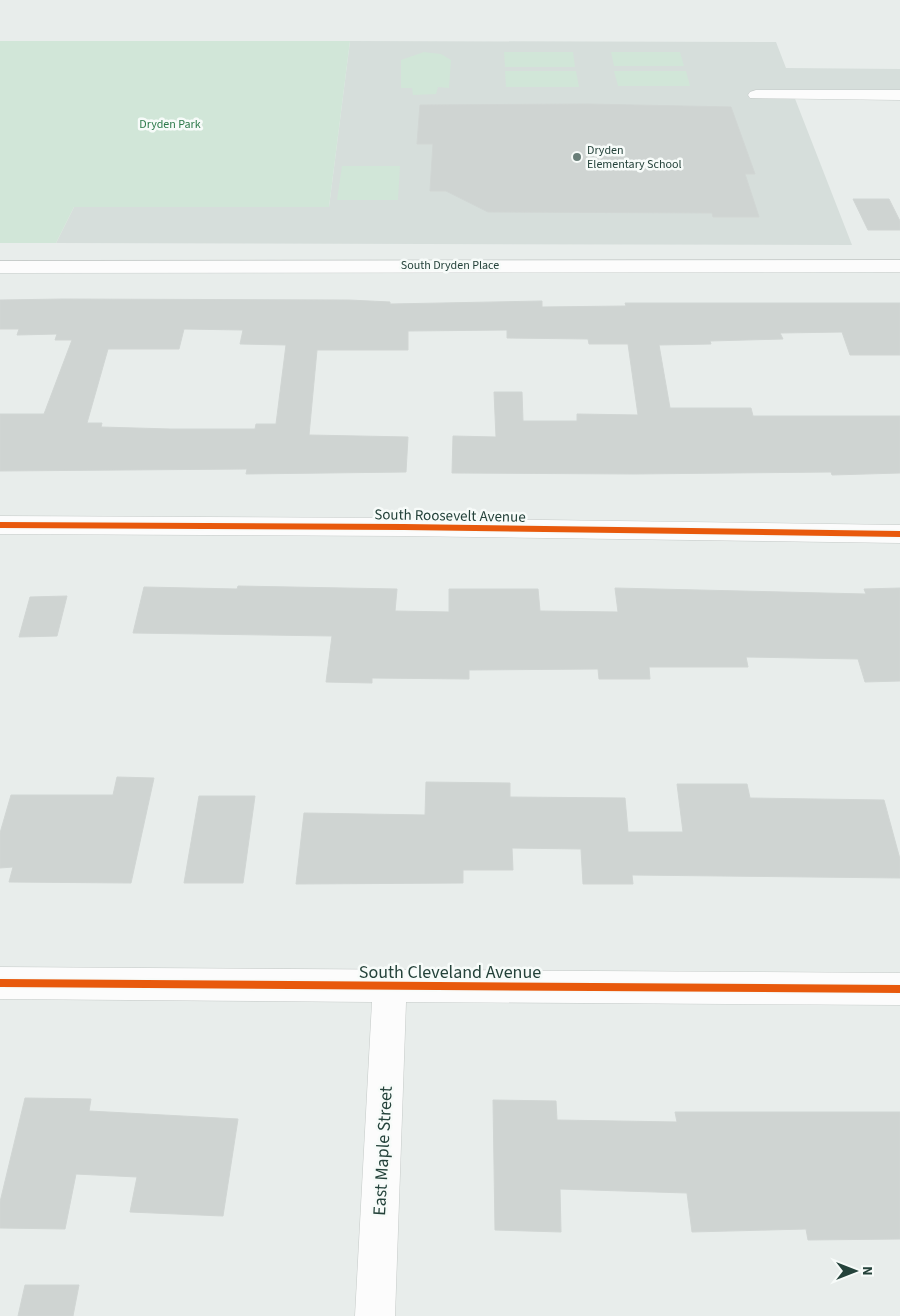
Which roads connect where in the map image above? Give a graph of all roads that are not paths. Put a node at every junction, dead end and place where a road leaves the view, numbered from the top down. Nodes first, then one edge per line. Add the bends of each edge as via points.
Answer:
1 (756, 95) dead end
2 (900, 95) edge
3 (900, 266) edge
4 (0, 267) edge
5 (0, 526) edge
6 (900, 534) edge
7 (0, 983) edge
8 (390, 987) junction
9 (900, 989) edge
10 (375, 1316) edge

1 - 2 street
3 - 4 street, South Dryden Place
5 - 6 street, South Roosevelt Avenue via 394,527
7 - 8 street, South Cleveland Avenue
8 - 9 street, South Cleveland Avenue
8 - 10 street, East Maple Street

